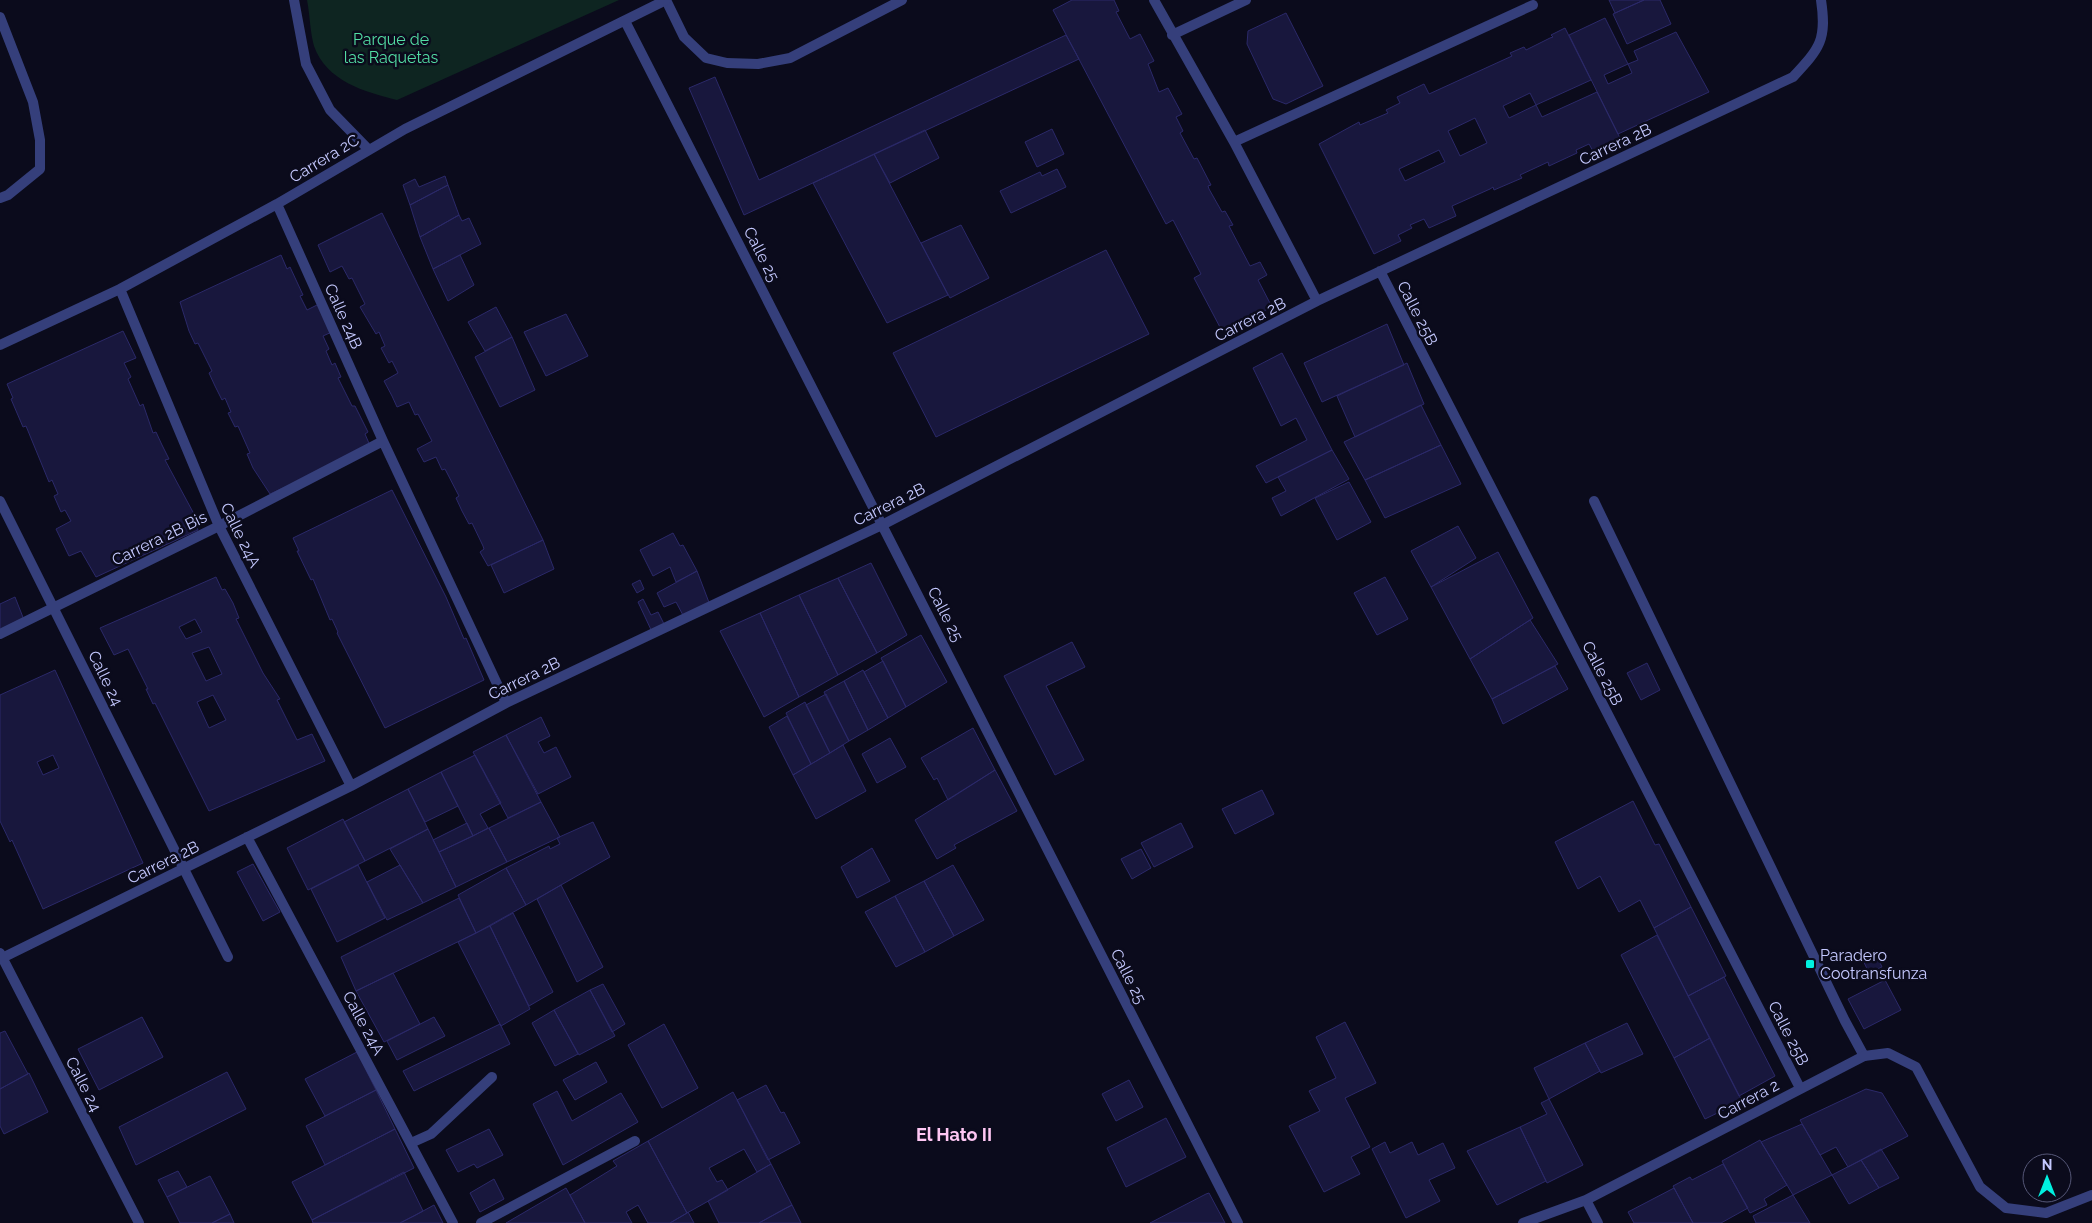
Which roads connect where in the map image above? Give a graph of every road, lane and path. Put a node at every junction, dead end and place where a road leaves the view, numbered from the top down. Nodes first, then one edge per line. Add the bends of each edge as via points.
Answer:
1 (294, 0) edge
2 (666, 0) edge
3 (902, 0) edge
4 (1154, 0) edge
5 (1246, 0) edge
6 (1821, 0) edge
7 (1533, 5) dead end
8 (0, 17) edge
9 (625, 20) junction
10 (1172, 34) junction
11 (1234, 142) junction
12 (368, 149) junction
13 (0, 198) edge
14 (277, 204) junction
15 (1380, 271) junction
16 (120, 289) junction
17 (1317, 301) junction
18 (0, 345) edge
19 (383, 441) junction
20 (0, 501) edge
21 (1594, 501) dead end
22 (884, 524) junction
23 (219, 526) junction
24 (54, 607) junction
25 (0, 634) edge
26 (506, 703) junction
27 (351, 786) junction
28 (247, 837) junction
29 (184, 869) junction
30 (1, 956) edge
31 (228, 957) dead end
32 (1864, 1056) junction
33 (492, 1077) dead end
34 (1800, 1088) junction
35 (635, 1141) dead end
36 (411, 1143) junction
37 (2092, 1195) edge
38 (1586, 1200) junction
39 (139, 1223) edge
40 (453, 1223) edge
41 (481, 1223) edge
42 (1238, 1223) edge
43 (1523, 1223) edge
44 (1598, 1223) edge

1 - 12 street via 306,64 330,110
2 - 3 street via 684,37 706,58 727,63 758,64 790,58
2 - 9 street, Carrera 2C
4 - 10 street
5 - 10 street
6 - 15 street, Carrera 2B via 1825,26 1814,54 1793,77
7 - 11 street
8 - 13 street via 34,102 40,140 40,169
9 - 12 street, Carrera 2C
9 - 22 street, Calle 25
10 - 11 street
11 - 17 street
12 - 14 street, Carrera 2C
14 - 16 street, Carrera 2C
14 - 19 street, Calle 24B
15 - 17 street, Carrera 2B
15 - 34 street, Calle 25B
16 - 18 street, Carrera 2C
16 - 23 street, Calle 24A
17 - 22 street, Carrera 2B
19 - 23 street, Carrera 2B Bis
19 - 26 street
20 - 24 street, Calle 24
21 - 32 street
22 - 26 street, Carrera 2B
22 - 42 street, Calle 25
23 - 24 street, Carrera 2B Bis
23 - 27 street, Calle 24A
24 - 25 street, Carrera 2B Bis
24 - 29 street, Calle 24
26 - 27 street, Carrera 2B
27 - 28 street, Carrera 2B
28 - 29 street, Carrera 2B
28 - 36 street, Calle 24A
29 - 30 street, Carrera 2B
29 - 31 street, Calle 24
30 - 39 street, Calle 24
32 - 34 street, Carrera 2
32 - 37 street, Carrera 2 via 1888,1053 1916,1067 1980,1187 2006,1208 2046,1213
33 - 36 street via 431,1134
34 - 38 street, Carrera 2
35 - 41 street
36 - 40 street, Calle 24A
38 - 43 street, Carrera 2
38 - 44 street

